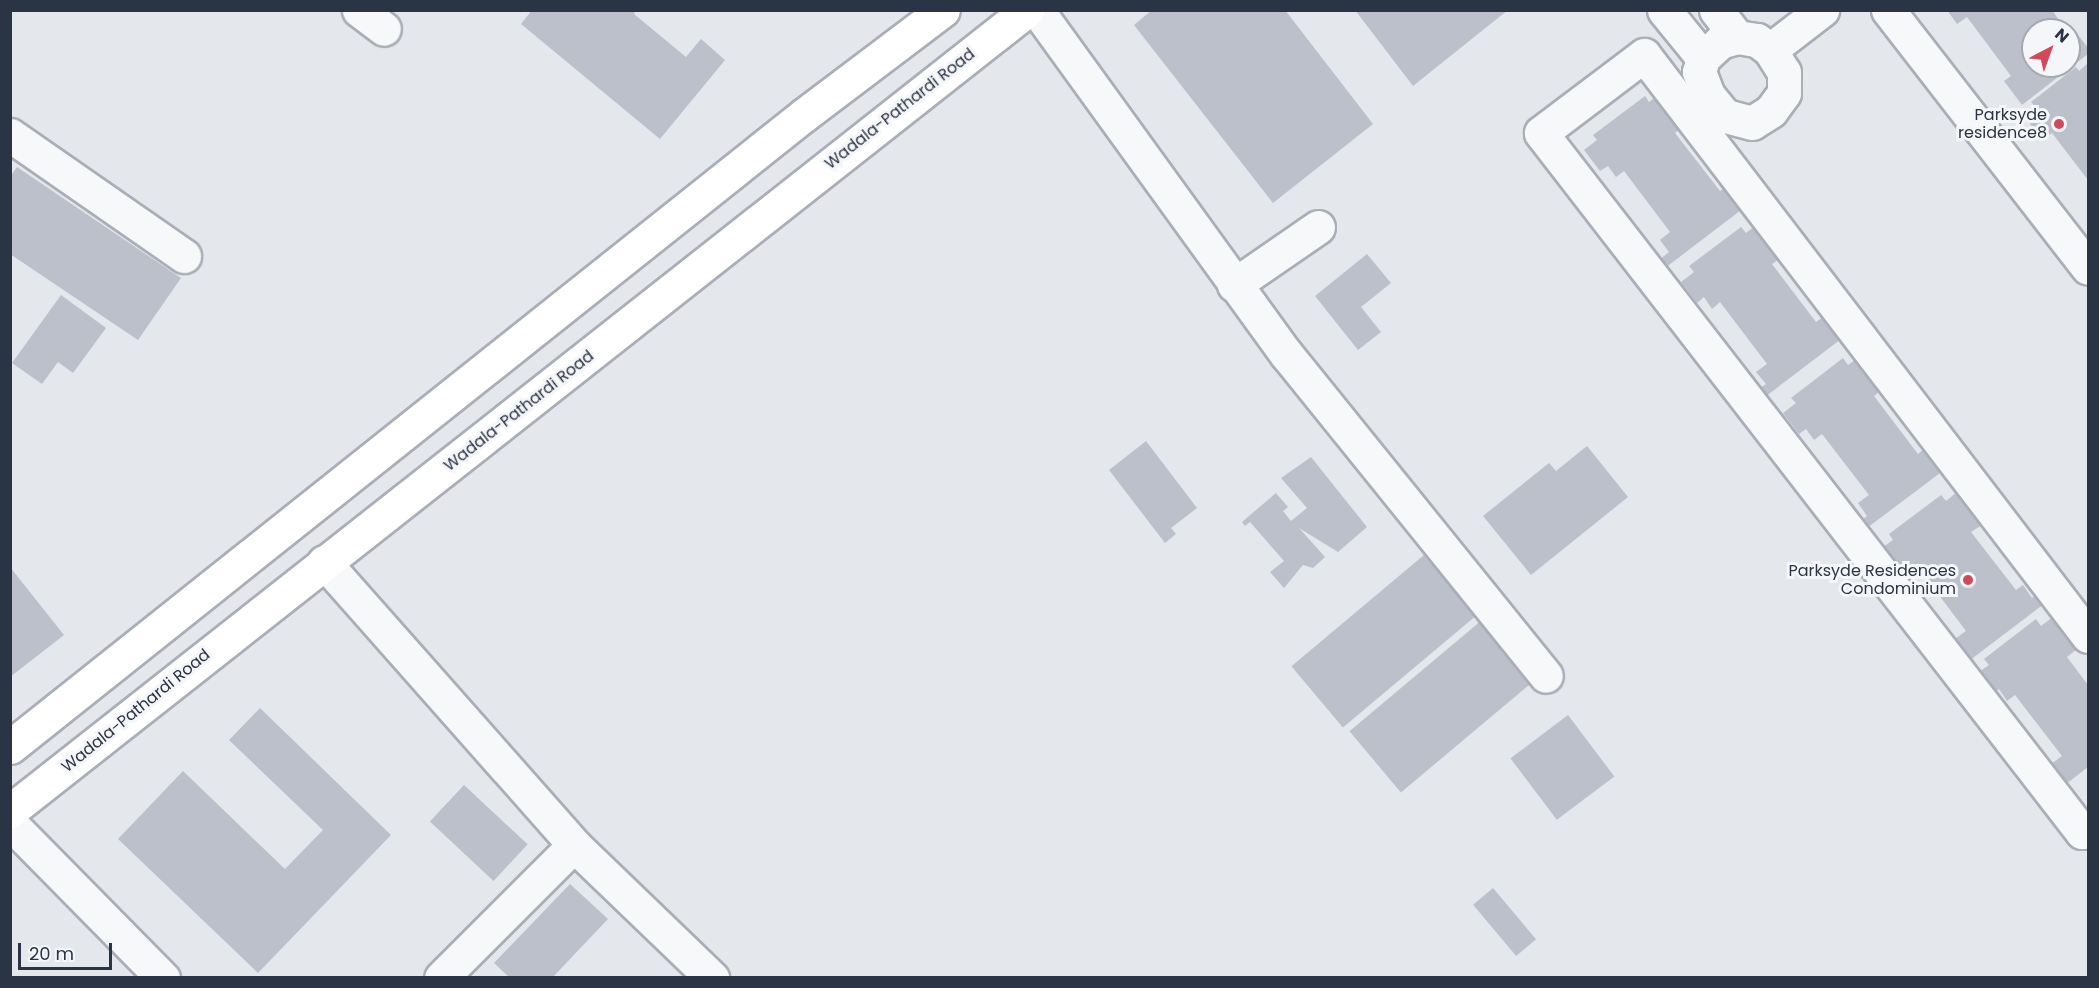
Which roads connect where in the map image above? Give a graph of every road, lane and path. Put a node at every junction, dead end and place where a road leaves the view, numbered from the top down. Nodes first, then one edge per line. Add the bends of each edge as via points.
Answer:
1 (943, 10) edge
2 (1027, 10) edge
3 (1037, 10) edge
4 (1664, 10) edge
5 (1716, 10) edge
6 (1822, 10) edge
7 (1888, 10) edge
8 (1737, 37) junction
9 (1770, 50) junction
10 (1703, 58) junction
11 (1698, 104) junction
12 (10, 135) edge
13 (1318, 227) dead end
14 (184, 256) dead end
15 (2088, 268) edge
16 (1234, 285) junction
17 (324, 562) junction
18 (2088, 636) edge
19 (1546, 676) dead end
20 (10, 747) edge
21 (10, 811) edge
22 (10, 823) edge
23 (2088, 828) edge
24 (574, 845) junction
25 (704, 975) edge
26 (163, 978) edge
27 (441, 978) edge

1 - 20 main road via 804,115
2 - 17 main road, Wadala-Pathardi Road
3 - 16 street
4 - 10 street
5 - 8 street
6 - 9 street
7 - 15 street
8 - 9 street via 1757,40
8 - 10 street via 1720,42
9 - 11 street via 1784,72 1784,93 1772,111 1752,123 1737,121
10 - 11 street
11 - 18 street
11 - 23 street via 1644,55 1541,133 2082,832
12 - 14 street
13 - 16 street
16 - 19 street
17 - 21 main road, Wadala-Pathardi Road
17 - 24 street
22 - 26 street
24 - 25 street
24 - 27 street

